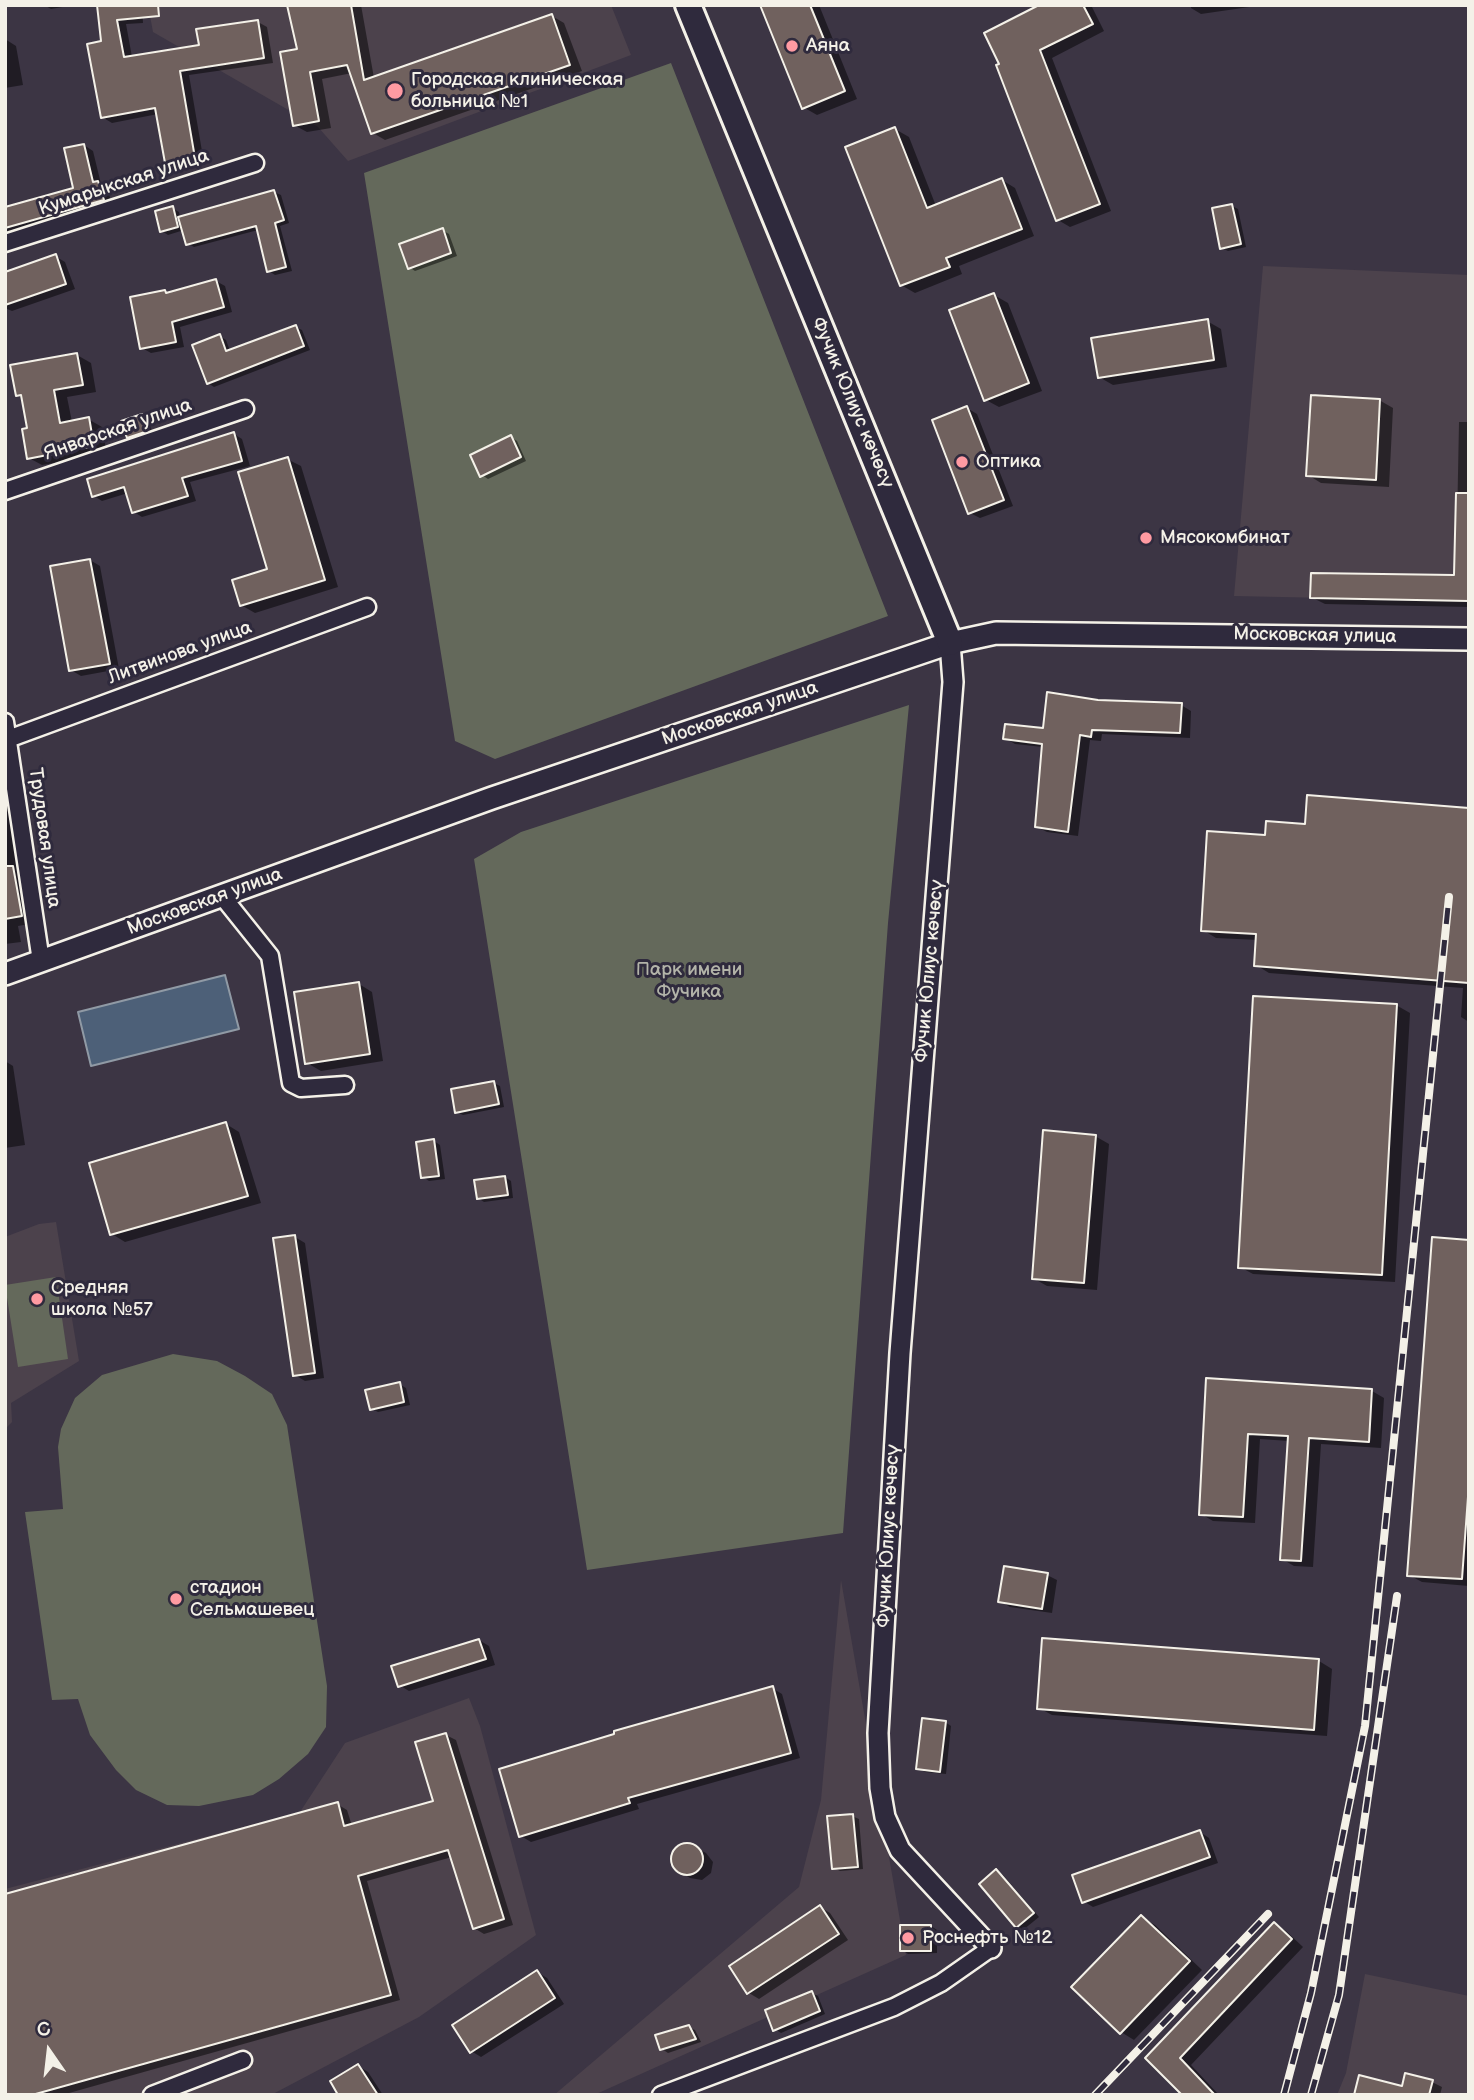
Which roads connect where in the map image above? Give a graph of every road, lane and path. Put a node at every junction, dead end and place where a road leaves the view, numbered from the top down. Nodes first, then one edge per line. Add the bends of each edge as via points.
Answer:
1 (688, 5) edge
2 (255, 163) dead end
3 (5, 243) edge
4 (245, 409) dead end
5 (5, 491) edge
6 (367, 607) dead end
7 (1469, 639) edge
8 (950, 643) junction
9 (5, 722) edge
10 (8, 739) junction
11 (8, 759) edge
12 (222, 896) junction
13 (41, 961) junction
14 (5, 974) edge
15 (345, 1085) dead end
16 (991, 1948) joint
17 (243, 2060) dead end
18 (152, 2095) edge
19 (660, 2095) edge

1 - 8 main road, Фучик Юлиус көчөсү
2 - 3 street, Кумарыкская улица
4 - 5 street, Январская улица
6 - 10 street, Литвинова улица
7 - 8 main road, Московская улица via 996,633
8 - 12 main road, Московская улица via 492,798
8 - 16 street, Фучик Юлиус көчөсү via 953,681 900,1353 878,1733 882,1797 900,1850
9 - 10 street, Трудовая улица
10 - 11 street, Трудовая улица
11 - 13 street, Трудовая улица
12 - 13 main road, Московская улица
12 - 15 street via 270,956 291,1083 301,1088
13 - 14 main road, Московская улица
16 - 19 street via 941,1983 894,2007
17 - 18 street

